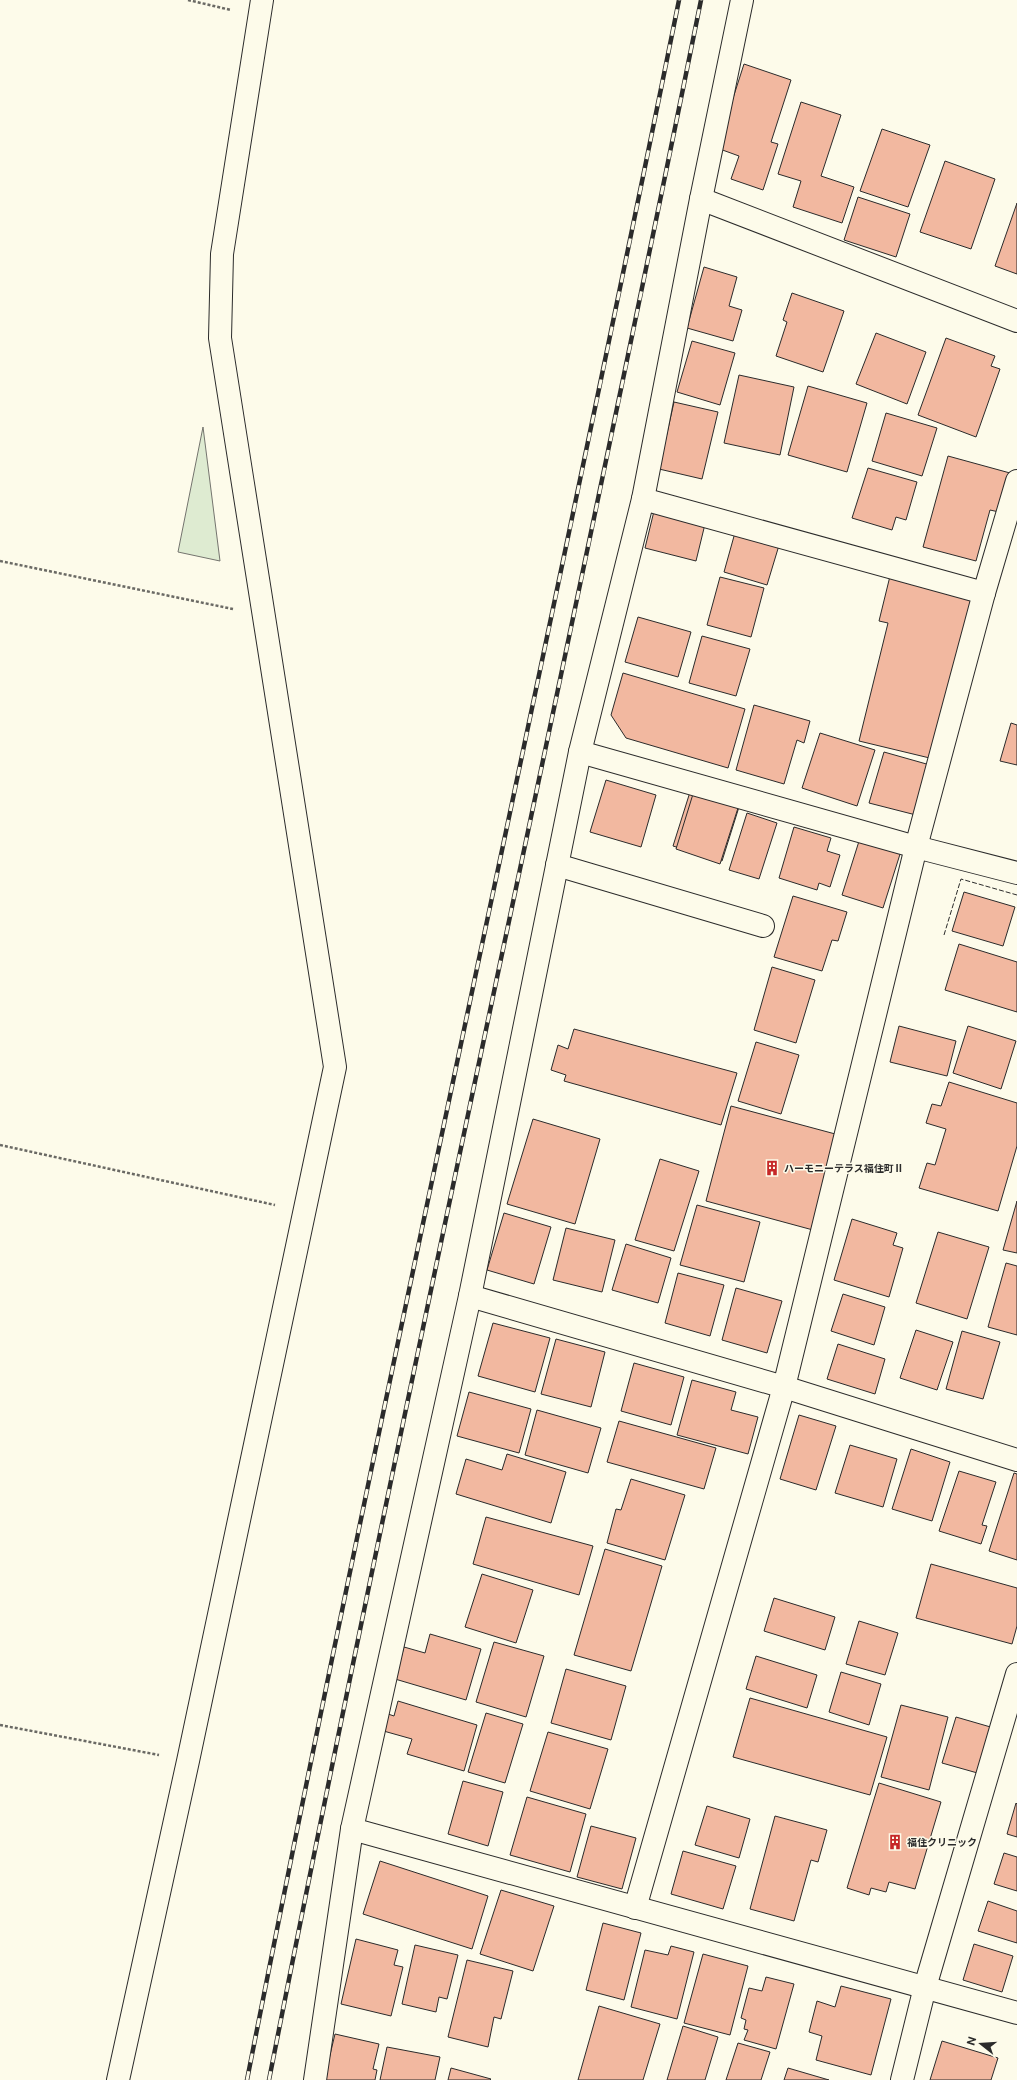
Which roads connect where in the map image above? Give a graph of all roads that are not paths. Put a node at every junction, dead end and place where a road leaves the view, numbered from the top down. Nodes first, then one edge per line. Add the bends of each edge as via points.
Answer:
1 (742, 0) edge
2 (260, 8) edge
3 (701, 199) junction
4 (1017, 321) edge
5 (1017, 481) edge
6 (643, 499) junction
7 (984, 593) junction
8 (580, 752) junction
9 (916, 847) junction
10 (556, 866) junction
11 (1017, 873) edge
12 (763, 926) dead end
13 (470, 1296) junction
14 (784, 1387) junction
15 (1017, 1460) edge
16 (1017, 1674) edge
17 (352, 1829) junction
18 (635, 1908) junction
19 (925, 1987) junction
20 (1017, 2013) edge
21 (118, 2080) edge
22 (315, 2080) edge
23 (902, 2080) edge

1 - 3 street
2 - 21 street via 222,254 220,338 336,1067
3 - 4 street
3 - 6 street
5 - 7 street
6 - 7 street
6 - 8 street
7 - 9 street
8 - 9 street
8 - 10 street
9 - 11 street
9 - 14 street
10 - 12 street
10 - 13 street
13 - 14 street
13 - 17 street
14 - 15 street
14 - 18 street
16 - 19 street
17 - 18 street
17 - 22 street
18 - 19 street
19 - 20 street
19 - 23 street

